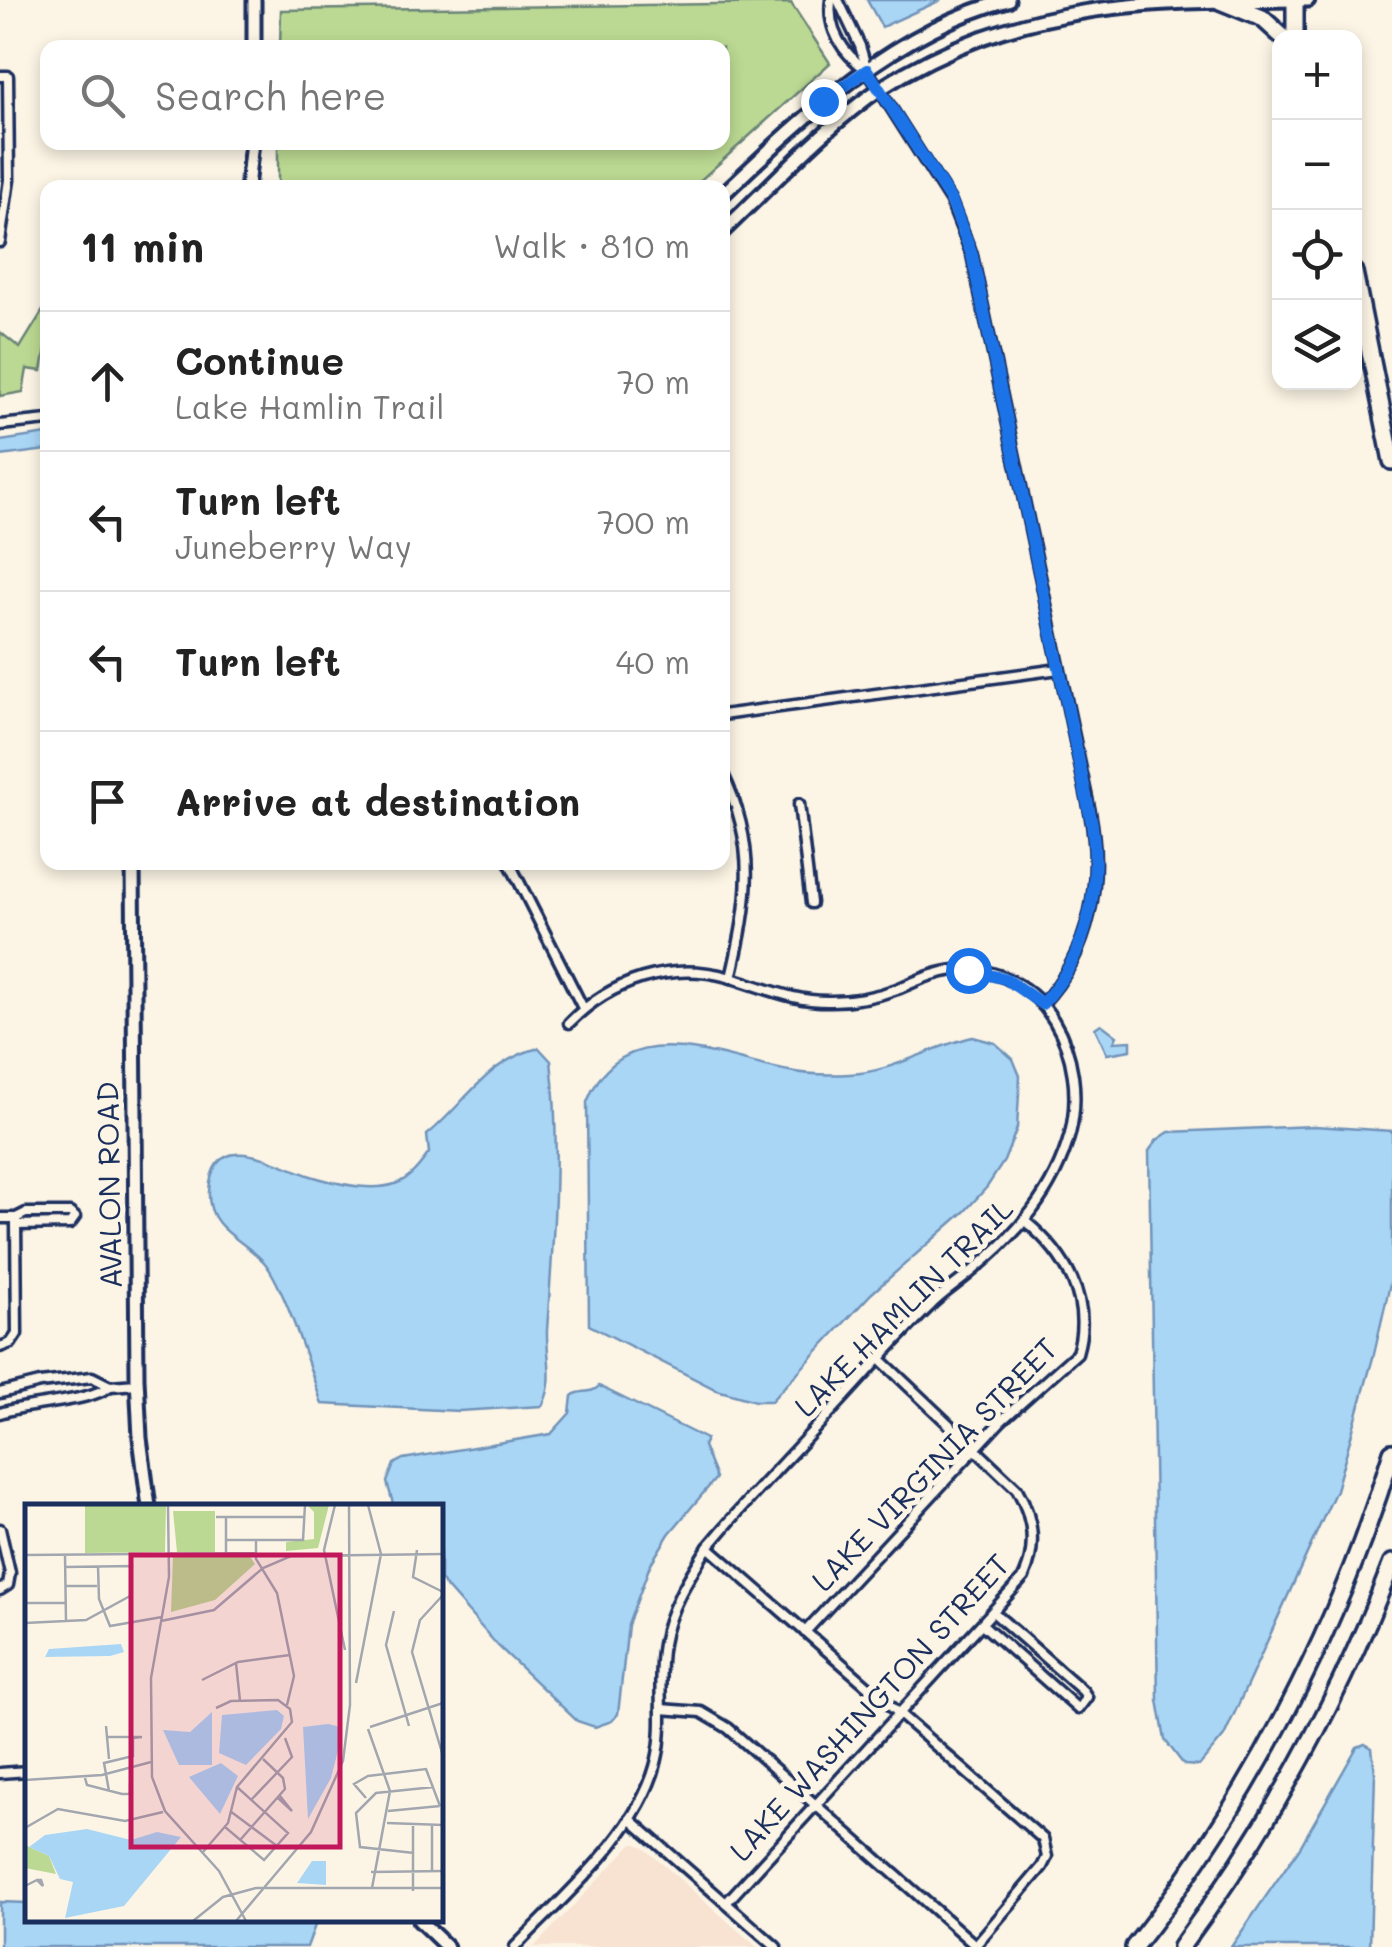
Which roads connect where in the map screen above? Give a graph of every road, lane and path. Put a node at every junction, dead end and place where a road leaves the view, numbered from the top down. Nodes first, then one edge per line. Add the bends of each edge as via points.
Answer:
1 (254, 0) edge
2 (834, 0) edge
3 (1008, 0) edge
4 (1296, 0) edge
5 (1308, 0) edge
6 (1220, 2) edge
7 (1275, 30) edge
8 (1295, 30) edge
9 (254, 40) edge
10 (867, 70) junction
11 (4, 76) edge
12 (879, 89) junction
13 (251, 150) edge
14 (249, 180) edge
15 (730, 187) edge
16 (730, 224) edge
17 (0, 242) edge
18 (1360, 300) edge
19 (40, 421) edge
20 (0, 425) edge
21 (1392, 461) edge
22 (1059, 670) junction
23 (730, 713) edge
24 (730, 791) edge
25 (799, 804) dead end
26 (133, 870) edge
27 (513, 870) edge
28 (811, 903) dead end
29 (731, 978) junction
30 (1042, 1004) junction
31 (583, 1008) junction
32 (569, 1023) dead end
33 (0, 1218) edge
34 (16, 1221) junction
35 (1026, 1222) junction
36 (0, 1347) edge
37 (880, 1360) junction
38 (137, 1384) junction
39 (110, 1386) junction
40 (0, 1392) edge
41 (0, 1414) edge
42 (976, 1448) junction
43 (1392, 1452) edge
44 (149, 1504) edge
45 (0, 1529) edge
46 (708, 1547) junction
47 (1392, 1562) edge
48 (0, 1590) edge
49 (993, 1612) junction
50 (982, 1624) junction
51 (805, 1632) junction
52 (661, 1708) junction
53 (901, 1716) junction
54 (25, 1771) edge
55 (0, 1773) edge
56 (817, 1806) junction
57 (630, 1819) junction
58 (726, 1903) junction
59 (421, 1922) edge
60 (974, 1946) edge
61 (447, 1947) edge
62 (516, 1947) edge
63 (776, 1947) edge
64 (1134, 1947) edge
65 (1181, 1947) edge

1 - 9 main road
2 - 10 street
2 - 10 street via 830,16 842,48
3 - 10 main road via 910,41
4 - 5 main road
4 - 6 main road
4 - 8 highway
6 - 7 highway
6 - 12 main road via 1110,4 1036,18 956,46
10 - 12 street
10 - 15 main road via 802,118
11 - 17 street via 9,180
12 - 16 main road
12 - 22 street via 952,202 967,240
13 - 14 main road
18 - 21 highway
19 - 20 street
22 - 23 street
22 - 30 street via 1092,824 1095,875 1080,947
24 - 29 street via 748,865
25 - 28 street
26 - 38 main road, AVALON ROAD
27 - 31 street
29 - 30 street, LAKE HAMLIN TRAIL via 782,996 837,1001 968,970 1006,979
29 - 31 street, LAKE HAMLIN TRAIL via 658,974
30 - 35 street, LAKE HAMLIN TRAIL via 1071,1056 1074,1116 1062,1159
31 - 32 street, LAKE HAMLIN TRAIL
33 - 34 street
34 - 34 street via 70,1224 75,1217 26,1213
34 - 36 street via 17,1330
35 - 37 street, LAKE HAMLIN TRAIL
35 - 42 street, LAKE VIRGINIA STREET via 1050,1242 1070,1274 1080,1346
37 - 42 street, LAKE WASHINGTON STREET
37 - 46 street, LAKE HAMLIN TRAIL
38 - 39 street
38 - 44 main road, AVALON ROAD
39 - 40 street via 92,1377
39 - 41 street via 92,1397
42 - 49 street, LAKE WASHINGTON STREET via 1018,1489 1032,1536 1024,1577
42 - 51 street, LAKE VIRGINIA STREET
43 - 64 highway via 1317,1647 1267,1746
45 - 48 street via 10,1576
46 - 51 street
46 - 52 street, LAKE HAMLIN TRAIL via 682,1588 663,1643
47 - 65 highway via 1328,1711 1272,1812
49 - 50 street, LAKE WASHINGTON STREET
49 - 50 street via 1084,1691 1078,1709
50 - 53 street, LAKE WASHINGTON STREET
51 - 53 street
52 - 56 street via 712,1716
52 - 57 street, LAKE HAMLIN TRAIL via 657,1760
53 - 56 street, LAKE WASHINGTON STREET
53 - 60 street via 1046,1848 1042,1867
54 - 55 street
56 - 58 street, LAKE WASHINGTON STREET
56 - 60 street
57 - 58 street
57 - 62 street, LAKE HAMLIN TRAIL
58 - 63 street
59 - 61 main road

